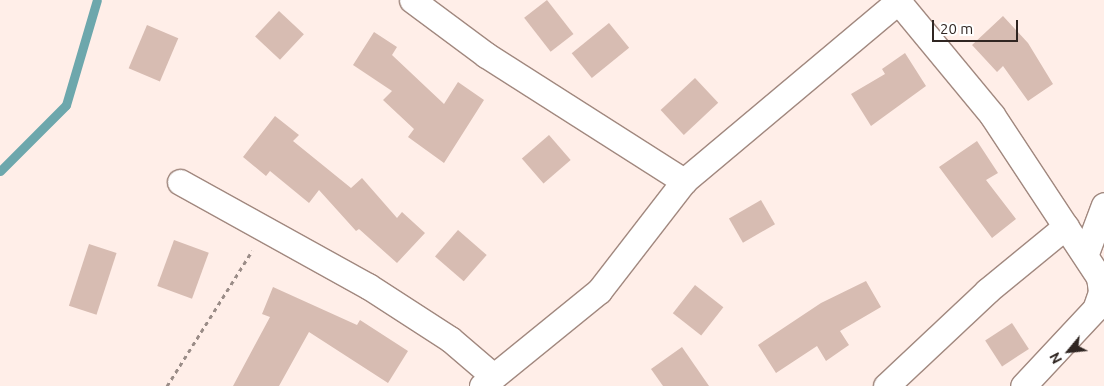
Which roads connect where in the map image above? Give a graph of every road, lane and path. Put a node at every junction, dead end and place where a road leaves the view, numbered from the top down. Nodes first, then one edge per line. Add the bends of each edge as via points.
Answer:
1 (412, 0) edge
2 (899, 0) edge
3 (684, 181) junction
4 (180, 182) dead end
5 (1104, 205) edge
6 (265, 226) junction
7 (1066, 226) junction
8 (1086, 253) junction
9 (487, 380) edge
10 (168, 386) edge
11 (886, 386) edge
12 (1024, 386) edge

1 - 3 street via 486,55
2 - 3 street
2 - 7 street via 992,115
3 - 9 street via 599,290
4 - 6 street
5 - 8 street
6 - 9 street via 450,338
6 - 10 path via 213,319
7 - 8 street
7 - 11 street via 987,291
8 - 12 street via 1099,277 1101,292 1095,309

